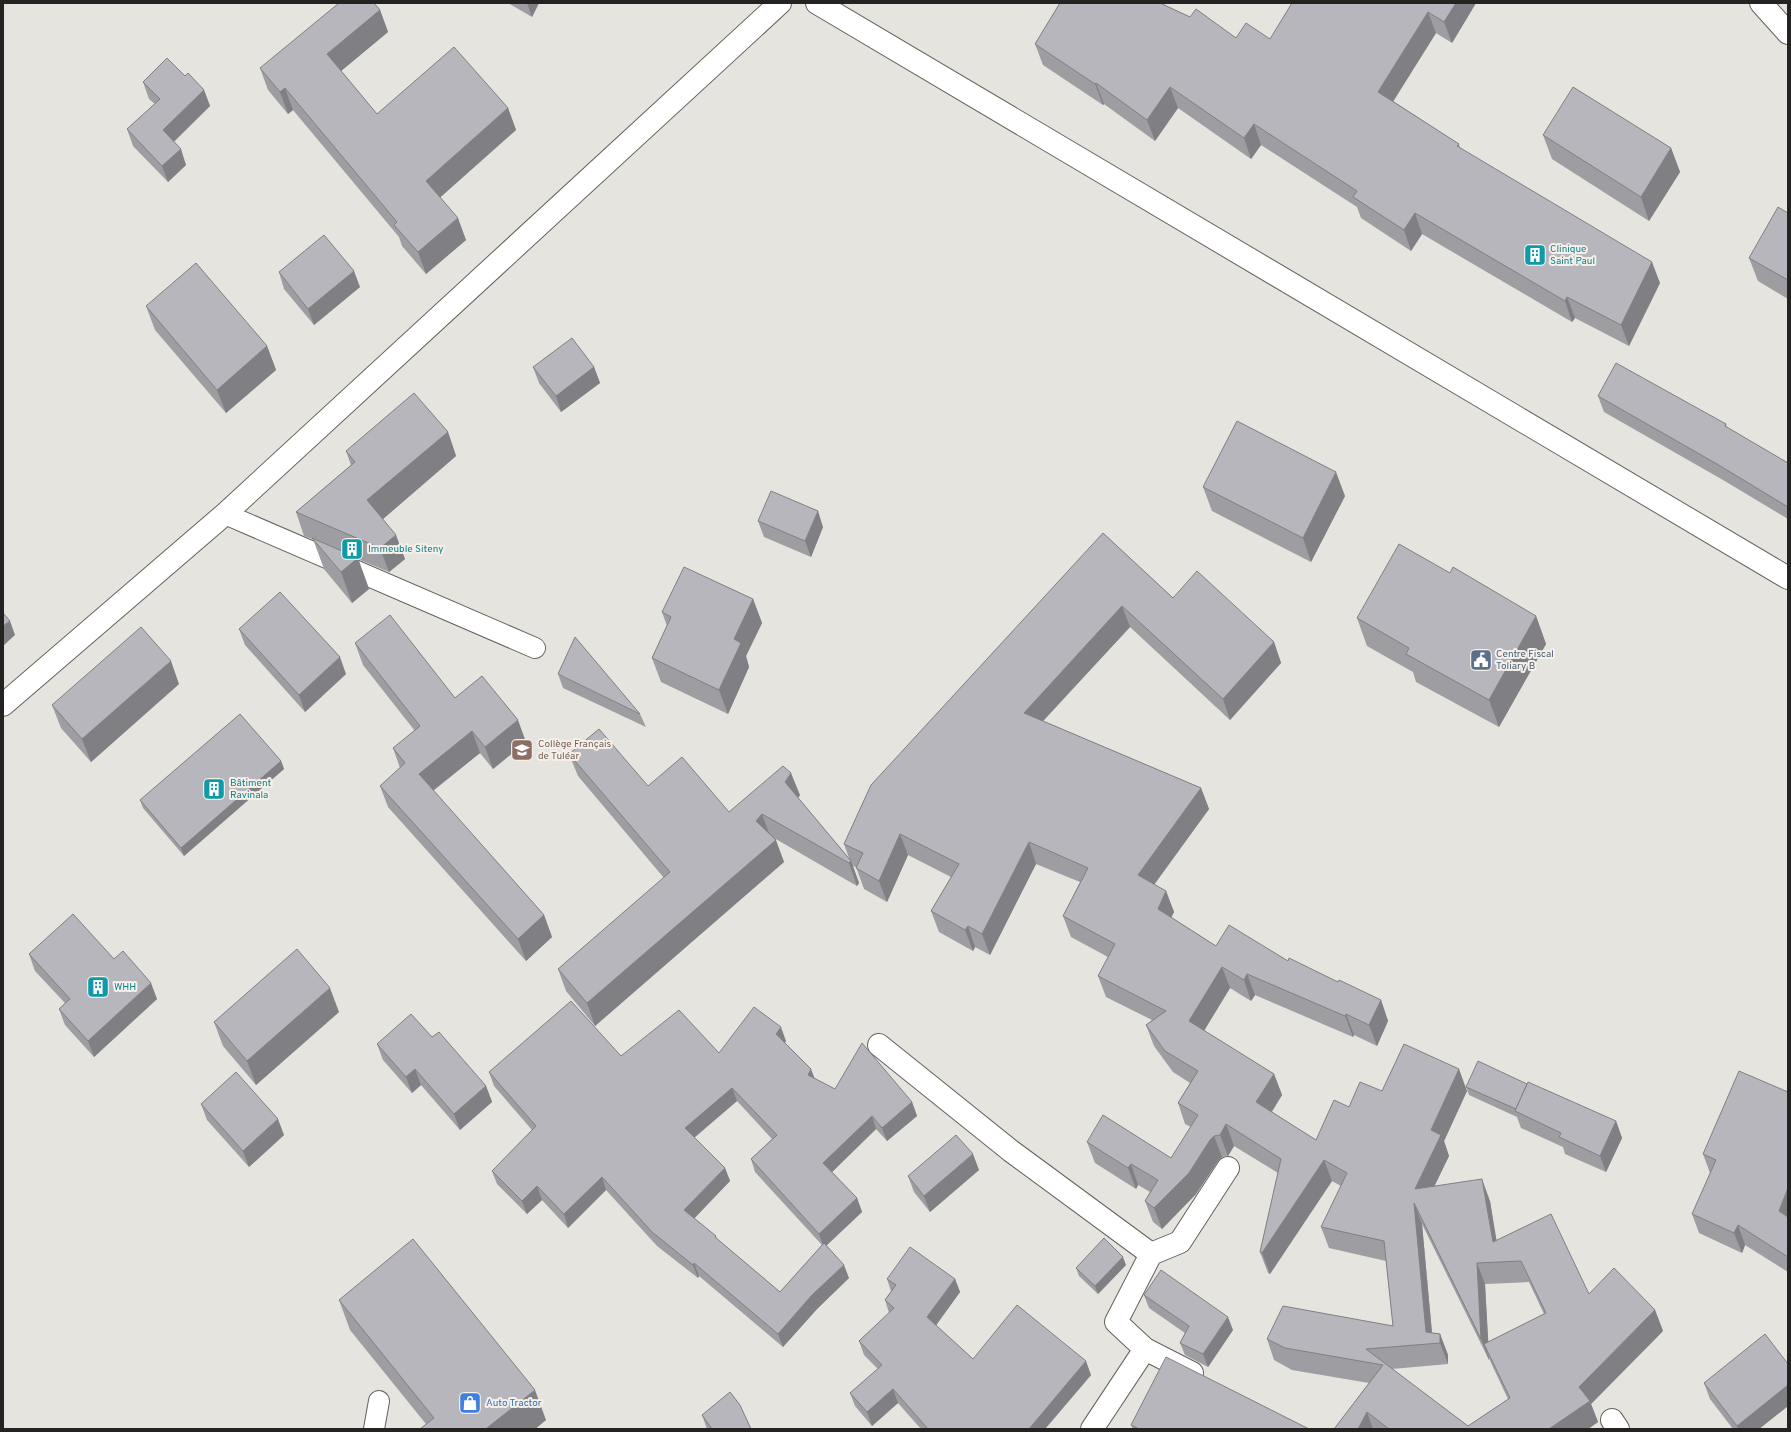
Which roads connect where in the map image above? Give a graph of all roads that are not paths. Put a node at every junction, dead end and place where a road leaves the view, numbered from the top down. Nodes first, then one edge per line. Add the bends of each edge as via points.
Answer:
1 (780, 3) edge
2 (817, 3) edge
3 (1761, 3) edge
4 (1788, 33) edge
5 (225, 514) junction
6 (1788, 578) edge
7 (535, 648) dead end
8 (3, 705) edge
9 (880, 1045) dead end
10 (1228, 1168) dead end
11 (1151, 1254) junction
12 (1145, 1349) junction
13 (1209, 1382) edge
14 (379, 1401) dead end
15 (374, 1429) edge
16 (1092, 1429) edge

1 - 5 street
2 - 6 street
3 - 4 street
5 - 7 lane
5 - 8 street
9 - 11 street via 1011,1151
10 - 11 street via 1180,1242
11 - 12 street via 1116,1322
12 - 13 street
12 - 16 street
14 - 15 lane

